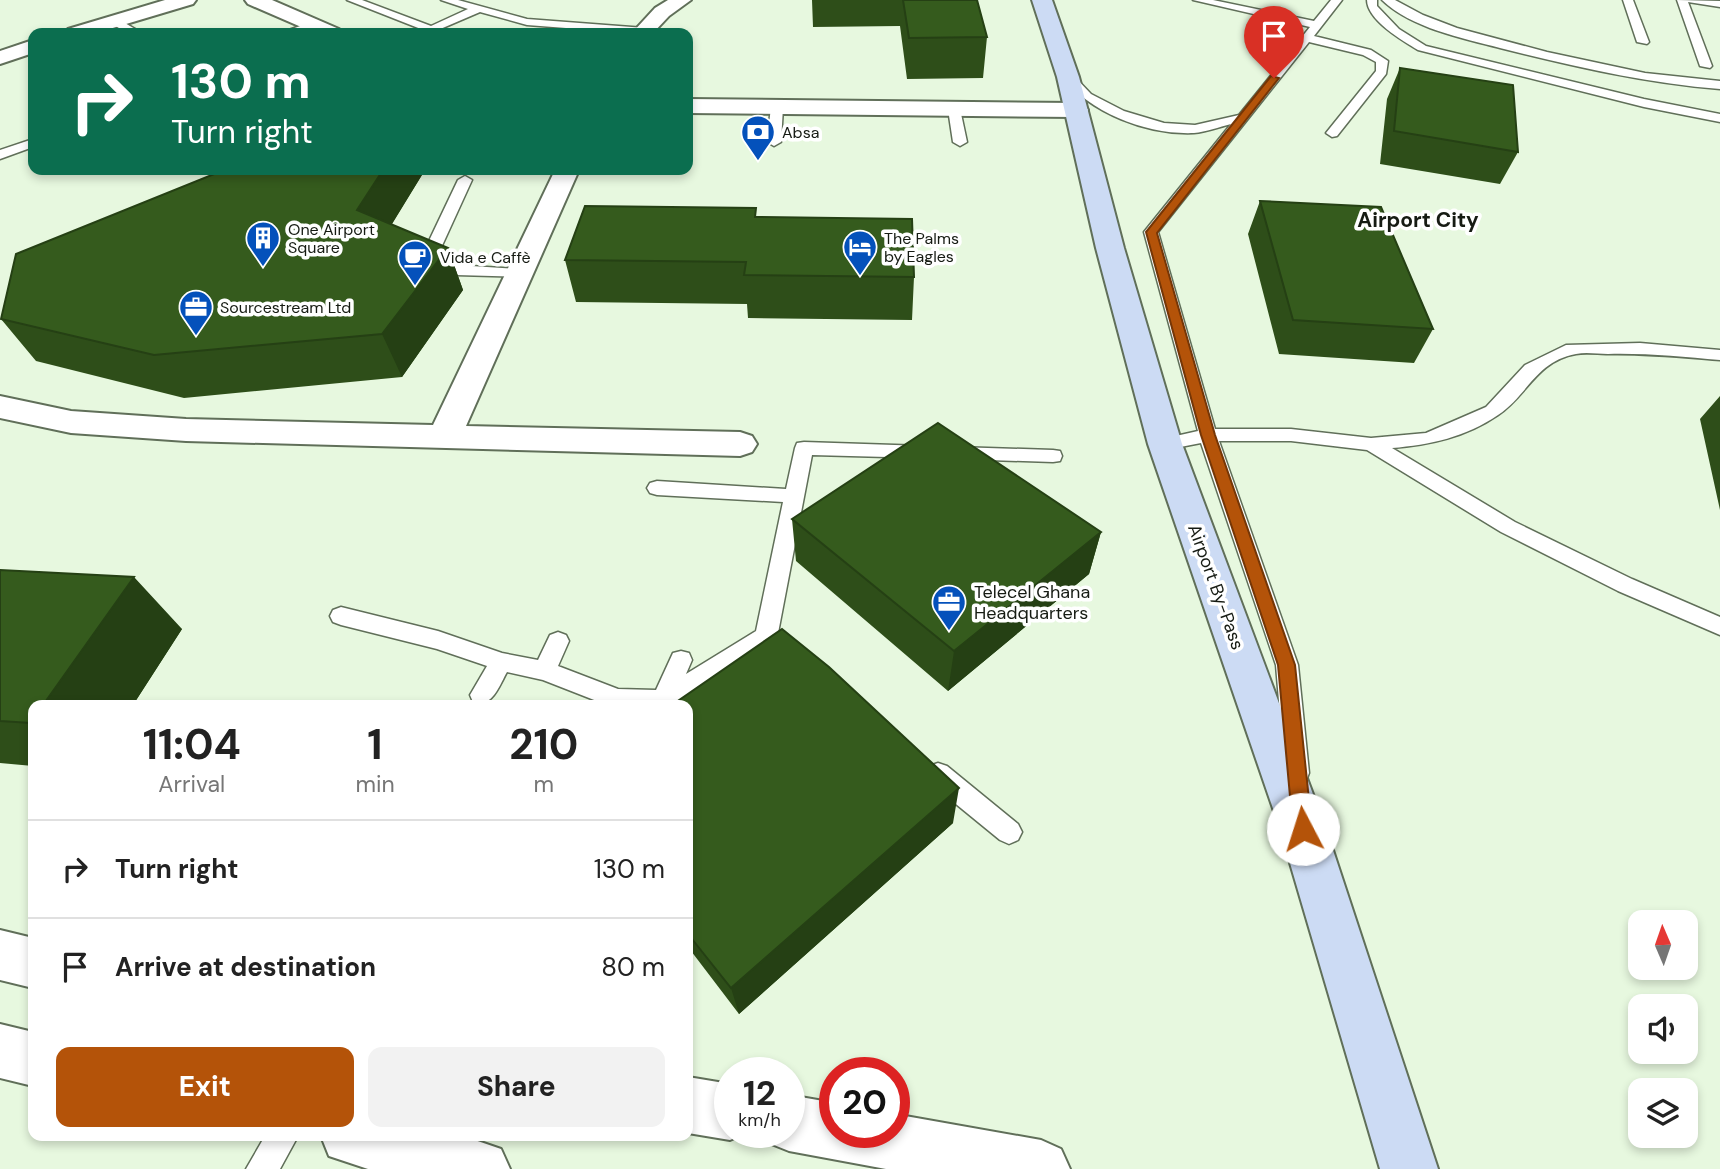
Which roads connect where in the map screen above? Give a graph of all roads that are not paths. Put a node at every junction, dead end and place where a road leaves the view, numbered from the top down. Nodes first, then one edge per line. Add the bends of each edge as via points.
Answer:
1 (186, 0) edge
2 (255, 0) edge
3 (352, 0) edge
4 (446, 0) edge
5 (681, 0) edge
6 (1042, 0) edge
7 (1198, 0) edge
8 (1337, 0) edge
9 (1372, 0) edge
10 (1387, 0) edge
11 (1628, 0) edge
12 (1682, 0) edge
13 (1692, 0) edge
14 (1720, 4) edge
15 (477, 10) junction
16 (114, 22) junction
17 (312, 25) junction
18 (1318, 25) junction
19 (93, 28) edge
20 (126, 28) edge
21 (302, 28) edge
22 (320, 28) edge
23 (426, 28) edge
24 (436, 28) edge
25 (597, 28) edge
26 (647, 28) edge
27 (1308, 38) junction
28 (1643, 42) dead end
29 (28, 48) edge
30 (0, 58) edge
31 (1706, 66) dead end
32 (1068, 78) junction
33 (1720, 86) edge
34 (693, 106) edge
35 (777, 107) junction
36 (954, 109) junction
37 (1076, 110) junction
38 (1240, 118) junction
39 (1720, 118) edge
40 (1332, 133) dead end
41 (774, 142) dead end
42 (960, 142) dead end
43 (28, 145) edge
44 (0, 155) edge
45 (565, 175) edge
46 (465, 180) dead end
47 (519, 274) junction
48 (1720, 355) edge
49 (0, 407) edge
50 (446, 435) junction
51 (1208, 435) junction
52 (740, 443) dead end
53 (1165, 444) junction
54 (1371, 444) junction
55 (1053, 456) dead end
56 (657, 488) dead end
57 (794, 496) junction
58 (341, 615) dead end
59 (1720, 626) edge
60 (766, 635) junction
61 (558, 641) dead end
62 (681, 660) dead end
63 (502, 662) junction
64 (808, 670) edge
65 (545, 671) junction
66 (481, 695) dead end
67 (610, 700) edge
68 (663, 700) edge
69 (665, 700) edge
70 (925, 764) edge
71 (1303, 829) junction
72 (1009, 832) dead end
73 (0, 955) edge
74 (28, 962) edge
75 (0, 1051) edge
76 (28, 1058) edge
77 (693, 1106) edge
78 (714, 1109) edge
79 (280, 1141) edge
80 (369, 1141) edge
81 (910, 1145) edge
82 (262, 1169) edge
83 (481, 1169) edge
84 (1041, 1169) edge
85 (1409, 1169) edge

1 - 16 street
2 - 17 street
3 - 23 lane
4 - 15 lane
5 - 26 street
6 - 32 main road, Airport By-Pass
7 - 18 lane
8 - 18 lane
9 - 39 lane via 1372,7 1395,31 1422,48
10 - 33 lane via 1433,24 1477,38 1674,83
11 - 28 lane
12 - 31 lane
13 - 14 lane
15 - 24 lane
15 - 25 lane via 527,22
16 - 19 street
16 - 20 lane
17 - 21 lane
17 - 22 street
18 - 27 lane
27 - 38 lane
27 - 40 lane via 1367,52 1381,61 1382,71
29 - 30 street
32 - 37 main road, Airport By-Pass
32 - 38 lane via 1087,97 1119,114 1163,127 1195,129
34 - 35 street
35 - 36 street
35 - 41 lane
36 - 37 street
36 - 42 lane
37 - 53 main road, Airport By-Pass
38 - 51 lane via 1151,232
43 - 44 lane
45 - 47 street
46 - 47 lane via 425,264
47 - 50 street
48 - 54 lane via 1640,348 1572,349 1531,369 1505,400 1465,425 1428,439
49 - 50 street via 71,422 186,430
50 - 52 street
51 - 53 lane
51 - 54 lane via 1291,435
51 - 71 lane via 1287,665
53 - 71 main road, Airport By-Pass
54 - 59 lane via 1508,527
55 - 57 lane via 804,448
56 - 57 lane
57 - 60 lane
58 - 63 lane
60 - 64 lane
60 - 69 lane
61 - 65 lane
62 - 68 lane
63 - 65 lane
63 - 66 lane
65 - 67 lane
70 - 72 lane
71 - 85 main road, Airport By-Pass
73 - 74 street
75 - 76 street
77 - 78 street
79 - 82 lane
80 - 83 street
81 - 84 street

